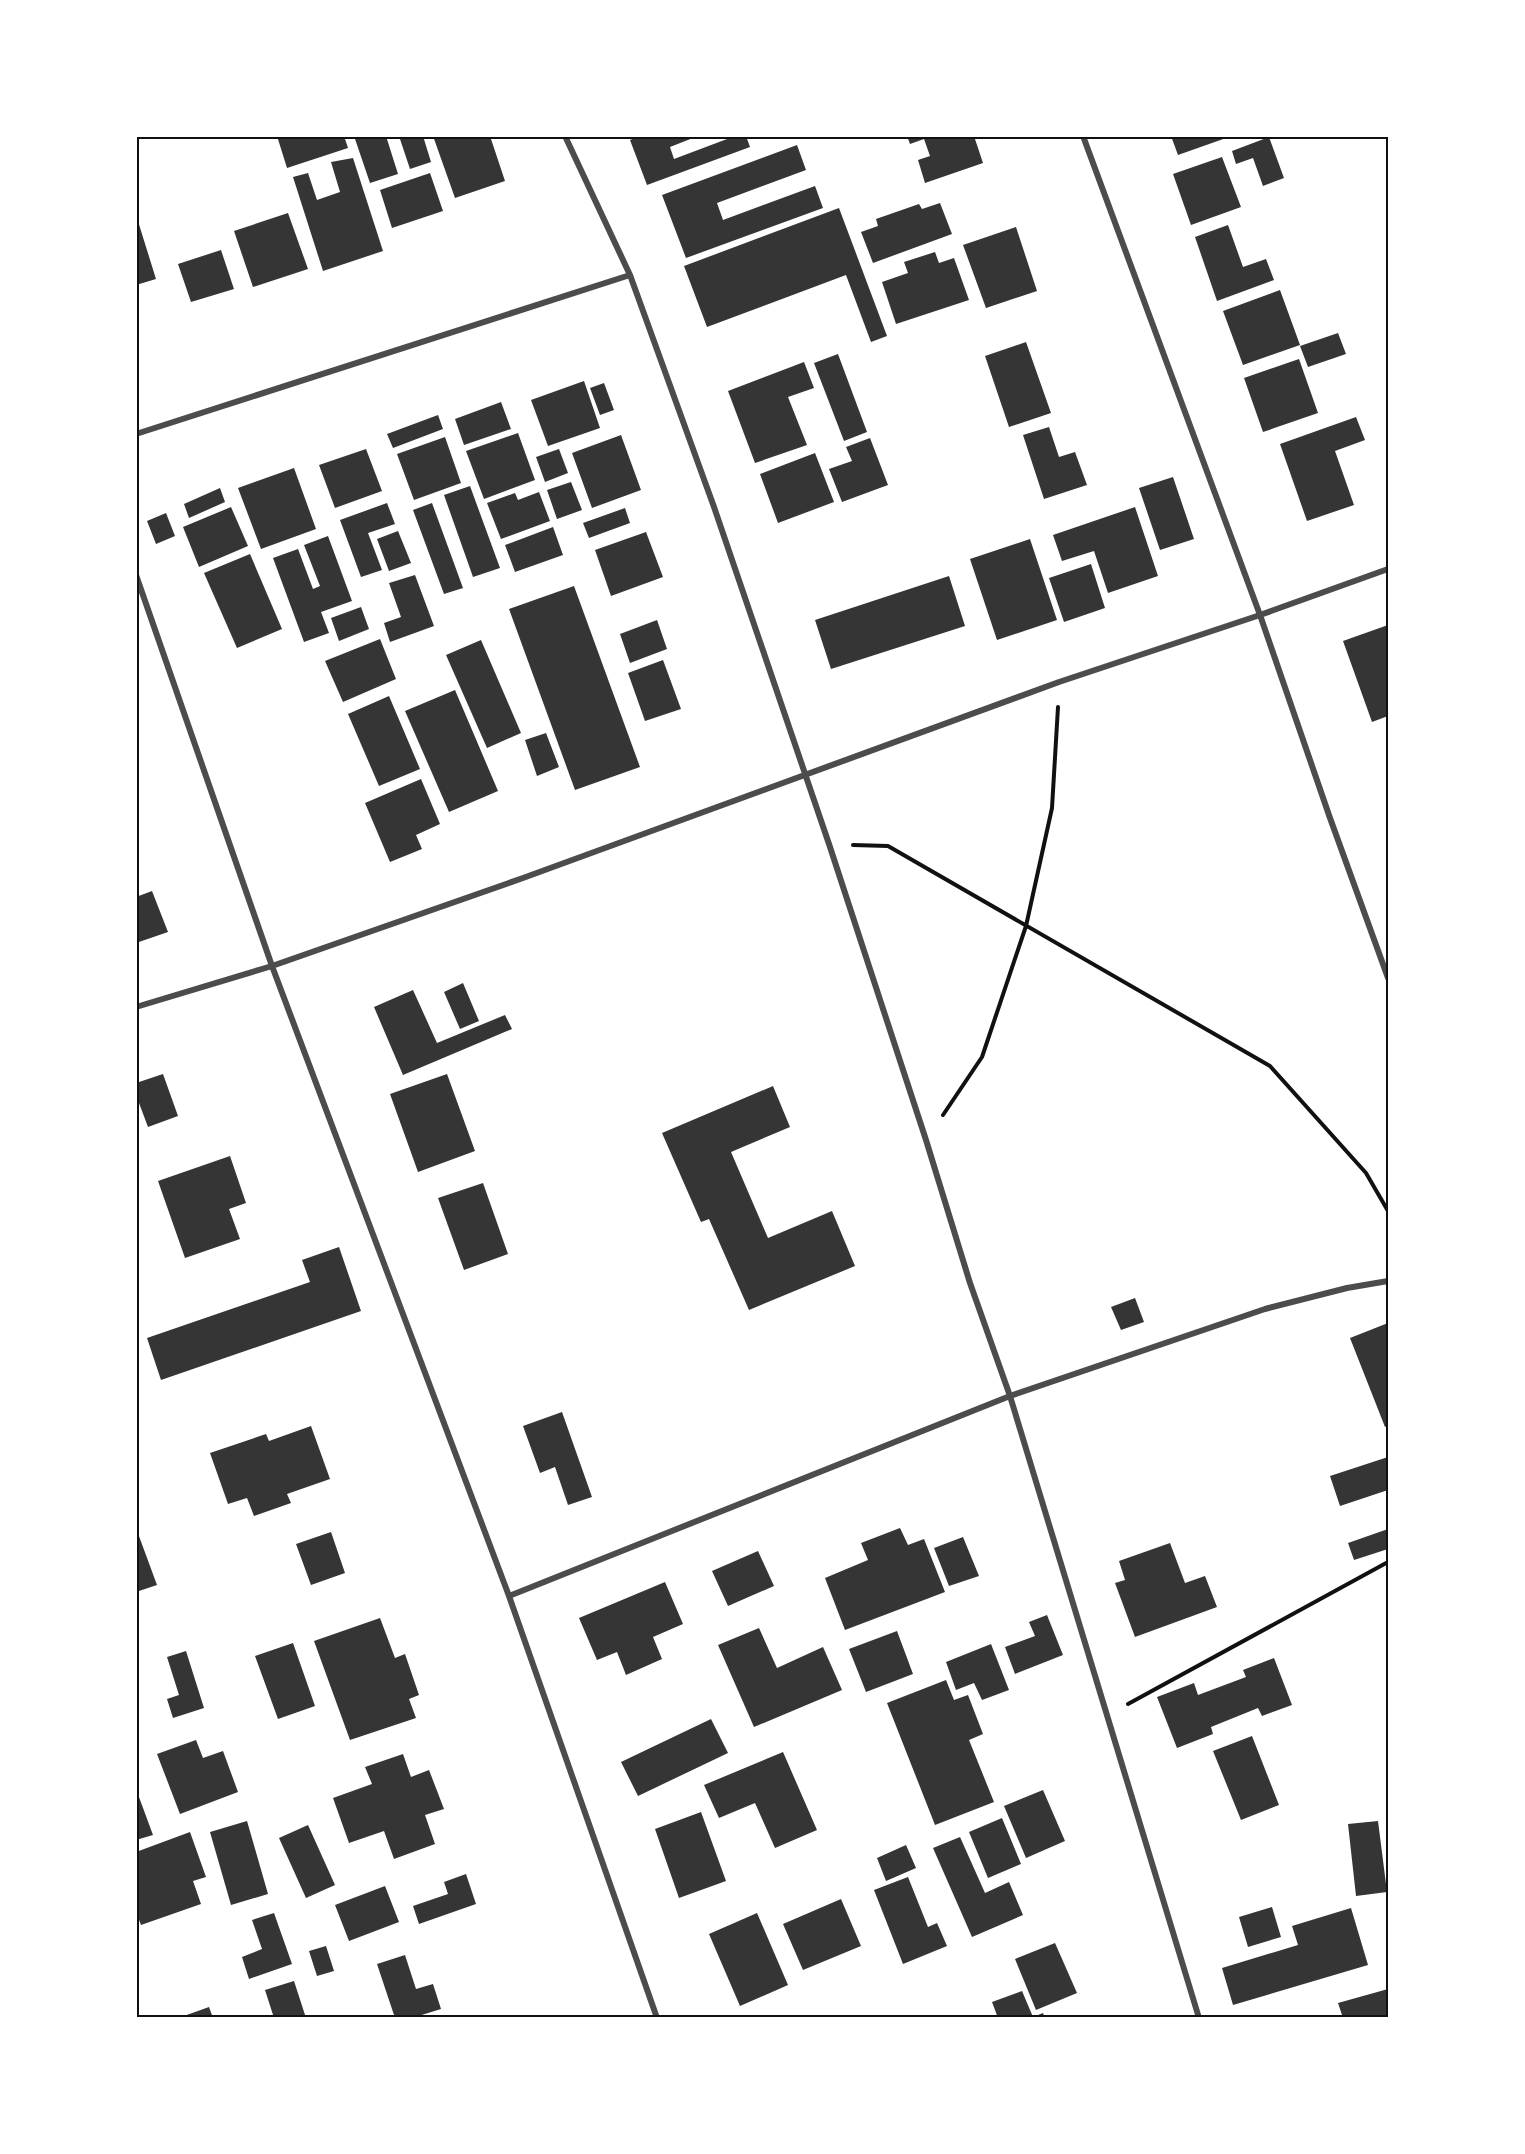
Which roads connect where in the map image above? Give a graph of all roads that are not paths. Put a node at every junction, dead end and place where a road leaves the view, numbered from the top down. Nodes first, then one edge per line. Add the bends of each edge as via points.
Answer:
1 (565, 136) edge
2 (1083, 136) edge
3 (630, 275) junction
4 (136, 434) edge
5 (1389, 569) edge
6 (136, 575) edge
7 (1260, 615) junction
8 (805, 776) junction
9 (272, 966) junction
10 (1389, 978) edge
11 (136, 1008) edge
12 (1389, 1281) edge
13 (1010, 1396) junction
14 (509, 1596) junction
15 (657, 2018) edge
16 (1199, 2018) edge

1 - 3 street
2 - 7 street
3 - 4 street
3 - 8 street
5 - 7 street
6 - 9 street
7 - 8 street via 1059,682
7 - 10 street
8 - 9 street
8 - 13 street
9 - 11 street
9 - 14 street
12 - 13 street via 1265,1309
13 - 14 street
13 - 16 street
14 - 15 street

